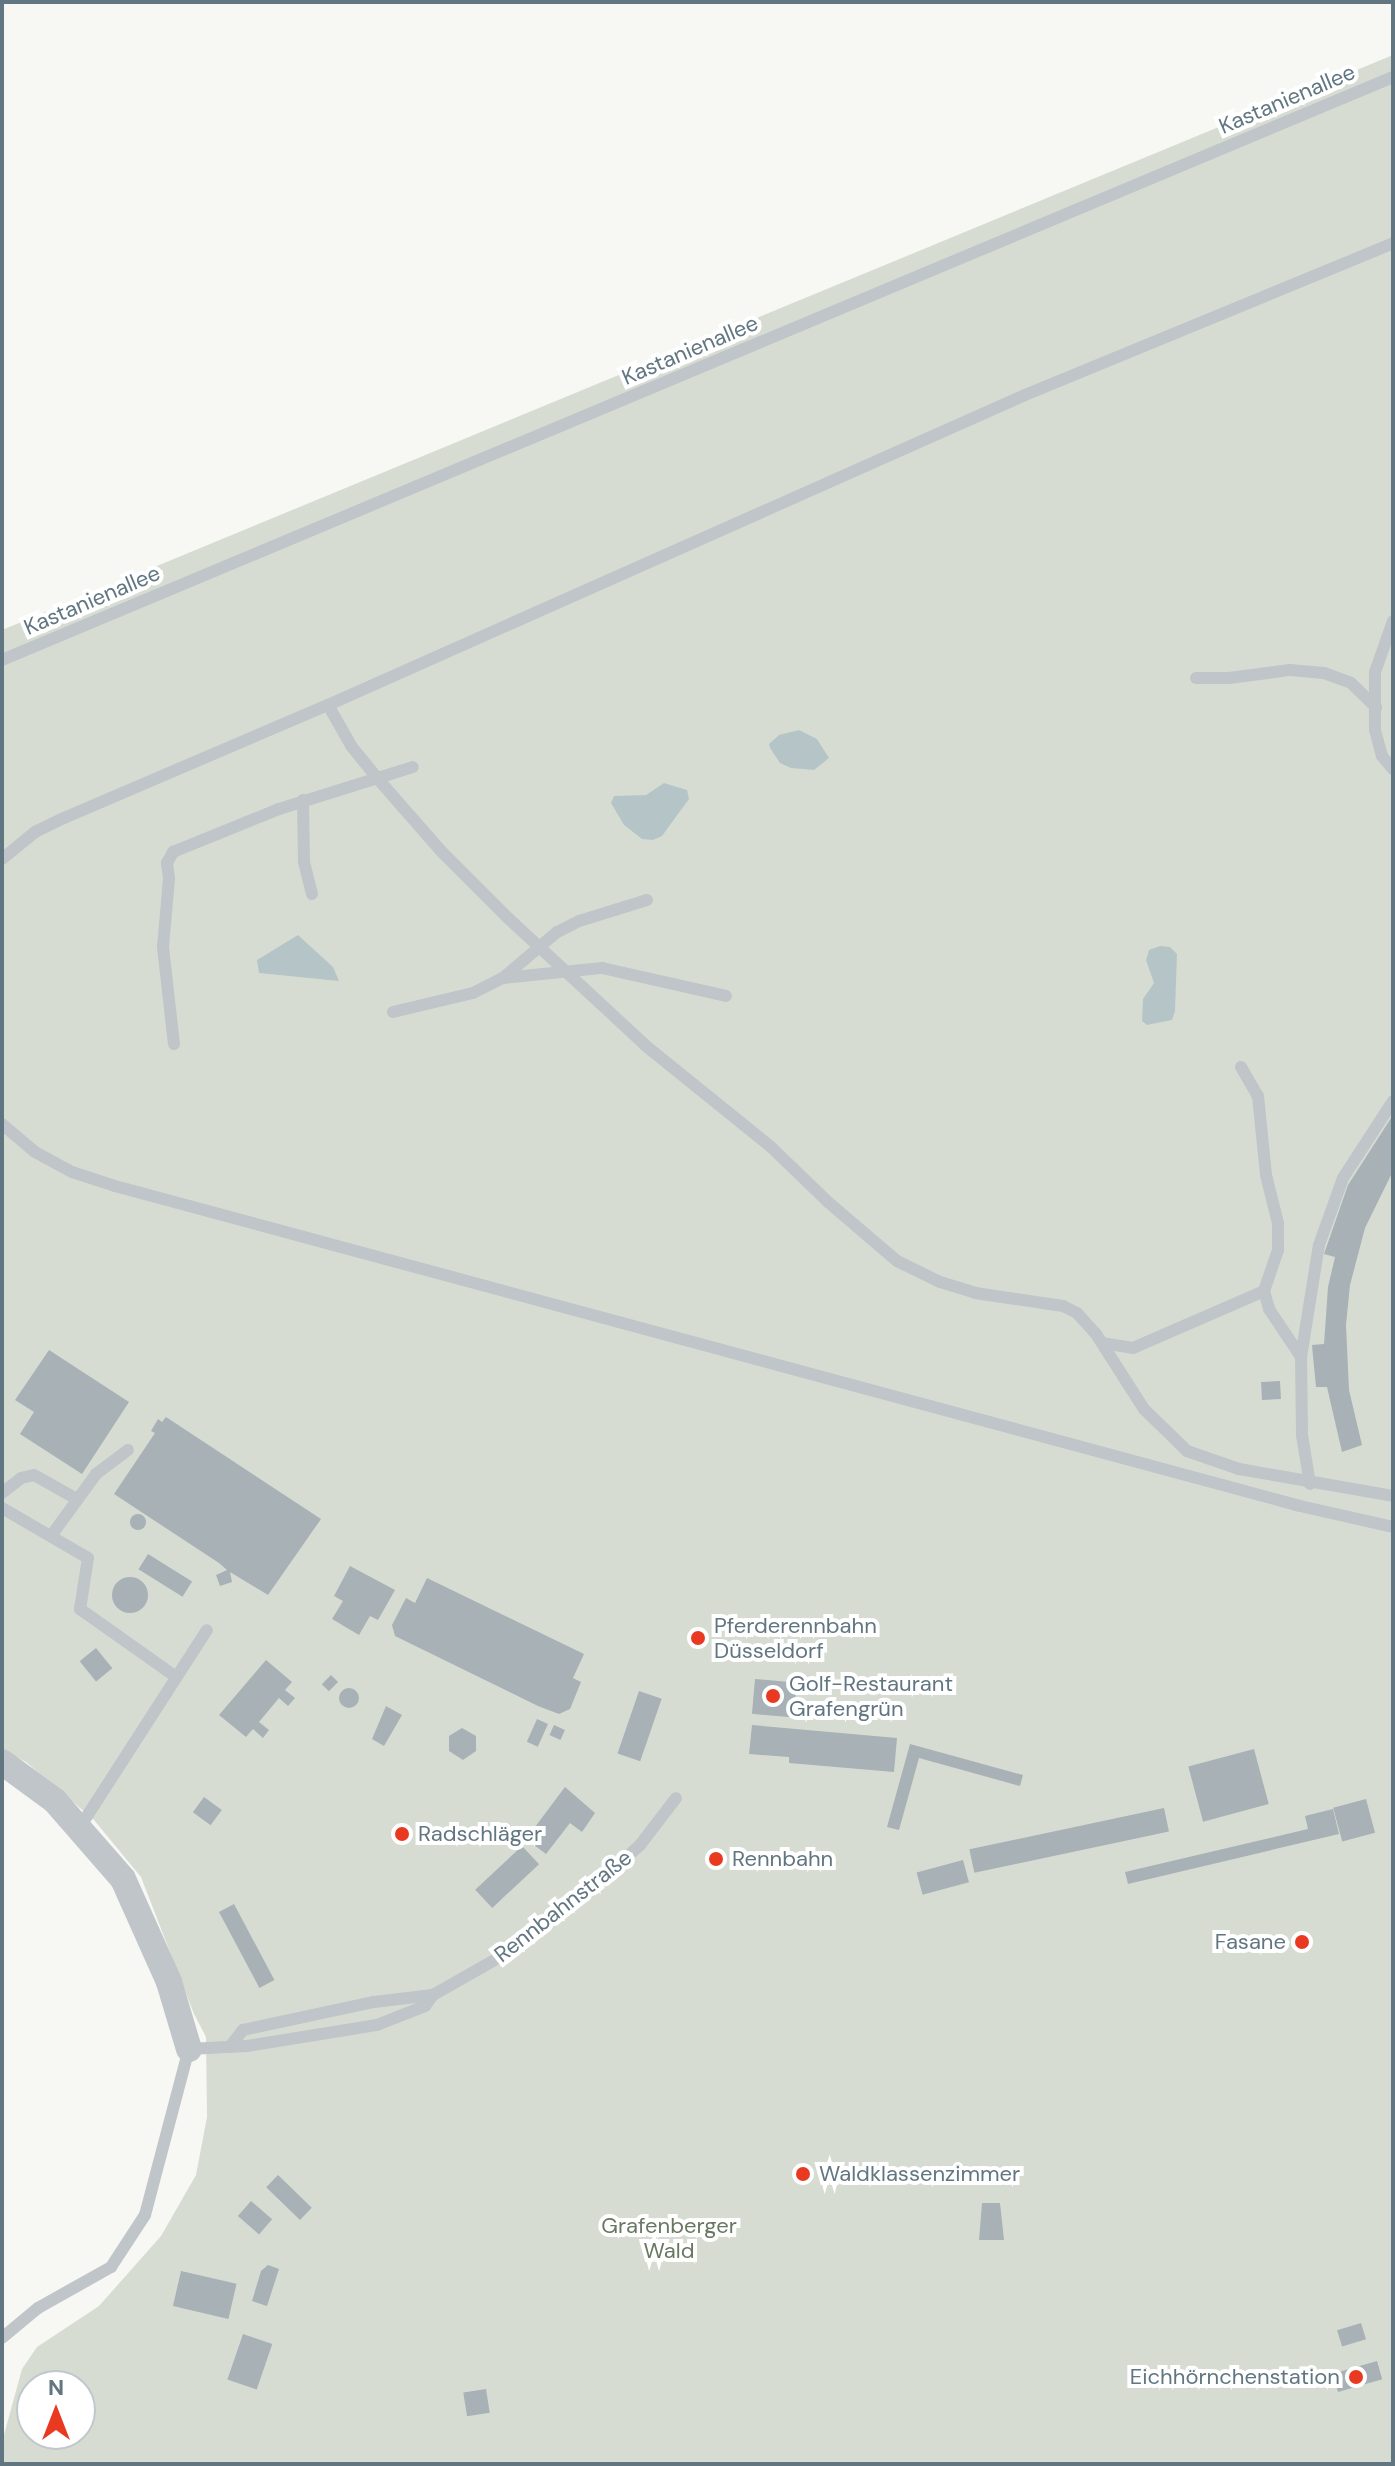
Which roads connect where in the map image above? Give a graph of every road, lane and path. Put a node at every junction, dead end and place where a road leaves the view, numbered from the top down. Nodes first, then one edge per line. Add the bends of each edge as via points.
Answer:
1 (1393, 77) edge
2 (1393, 243) edge
3 (1393, 621) edge
4 (2, 660) edge
5 (1196, 678) dead end
6 (328, 705) junction
7 (1376, 707) junction
8 (413, 767) dead end
9 (1393, 769) edge
10 (378, 779) junction
11 (303, 800) junction
12 (2, 859) edge
13 (312, 894) dead end
14 (647, 900) dead end
15 (542, 946) junction
16 (566, 972) junction
17 (503, 978) junction
18 (726, 996) dead end
19 (393, 1012) dead end
20 (174, 1044) dead end
21 (1241, 1067) dead end
22 (1393, 1101) edge
23 (2, 1124) edge
24 (1264, 1291) junction
25 (1102, 1343) junction
26 (1301, 1357) junction
27 (128, 1450) dead end
28 (1310, 1484) junction
29 (2, 1493) edge
30 (1393, 1496) edge
31 (77, 1499) junction
32 (2, 1508) edge
33 (1393, 1527) edge
34 (51, 1536) junction
35 (207, 1630) dead end
36 (176, 1677) junction
37 (2, 1762) edge
38 (676, 1798) dead end
39 (80, 1827) junction
40 (433, 1995) junction
41 (232, 2044) junction
42 (189, 2049) junction
43 (2, 2338) edge

1 - 4 lane, Kastanienallee
2 - 6 lane via 1025,395
3 - 7 lane via 1375,672
5 - 7 lane via 1290,670 1324,673 1351,683
6 - 10 lane
6 - 12 lane via 35,832
7 - 9 lane via 1382,756
8 - 10 lane
10 - 11 lane
10 - 15 lane via 442,852
11 - 13 lane via 304,862
11 - 20 lane via 173,852 167,863 163,947
14 - 15 lane via 579,921
15 - 16 lane
15 - 17 lane
16 - 17 lane
16 - 18 lane via 602,968
16 - 25 lane via 897,1261 975,1293 1063,1306 1077,1313
17 - 19 lane via 473,993
21 - 24 lane via 1258,1096 1266,1175 1278,1223 1278,1250
22 - 26 lane via 1343,1178 1319,1245
23 - 33 lane via 35,1152 115,1186
24 - 25 lane via 1133,1348
24 - 26 lane via 1269,1309
25 - 28 lane via 1144,1409 1181,1448 1239,1469
26 - 28 lane via 1302,1435
27 - 31 lane via 96,1474
28 - 30 lane
29 - 31 lane via 34,1475
31 - 34 lane
32 - 34 lane
34 - 36 lane via 88,1558 80,1609
35 - 36 lane
36 - 39 lane
37 - 39 street
38 - 40 lane, Rennbahnstraße via 640,1845 599,1883 507,1953
39 - 42 street via 123,1879 169,1982
40 - 41 lane, Rennbahnstraße via 243,2030
40 - 41 lane, Rennbahnstraße via 425,2006 377,2025
41 - 42 lane, Rennbahnstraße
42 - 43 lane via 145,2215 111,2267 38,2308

